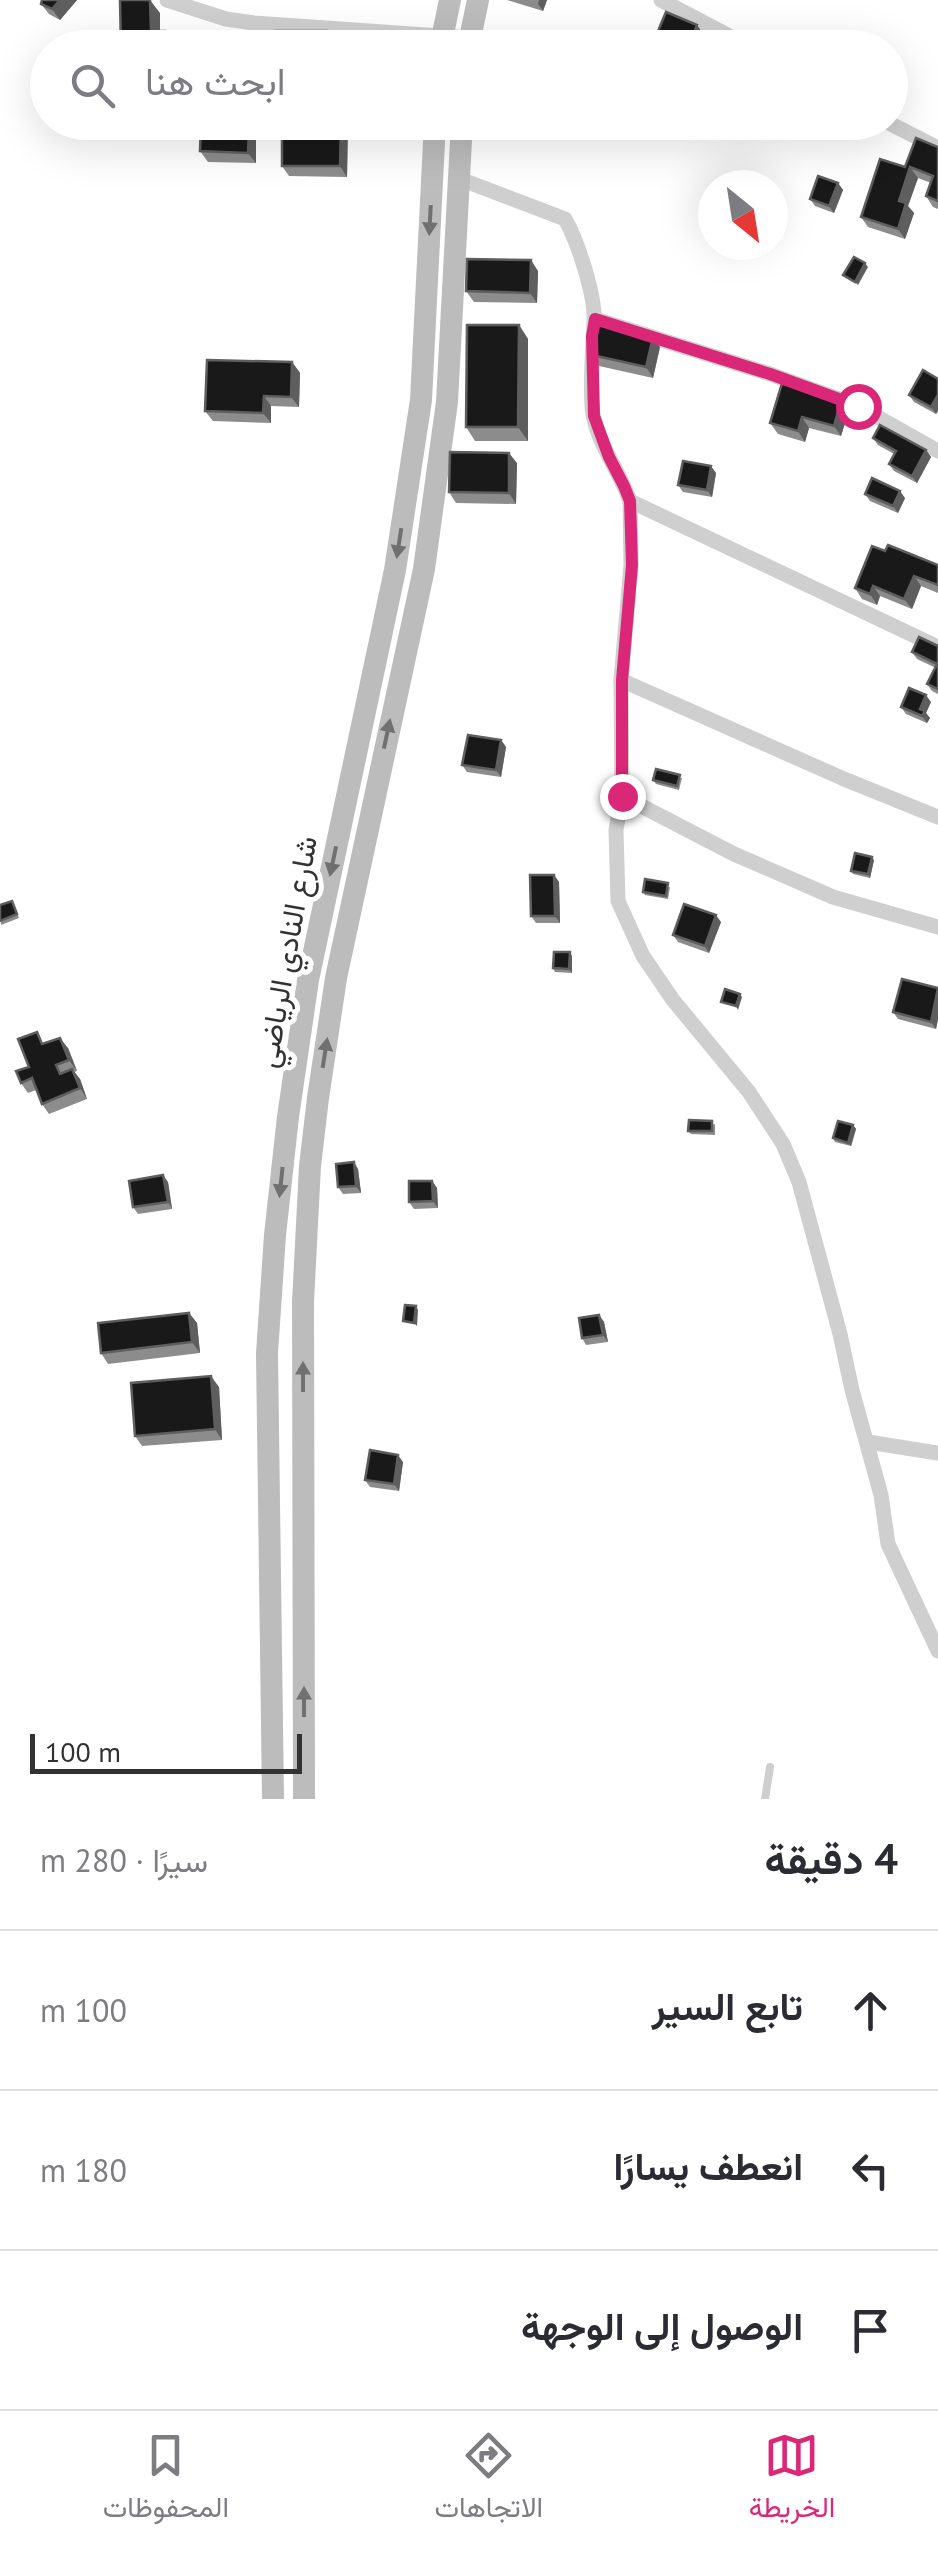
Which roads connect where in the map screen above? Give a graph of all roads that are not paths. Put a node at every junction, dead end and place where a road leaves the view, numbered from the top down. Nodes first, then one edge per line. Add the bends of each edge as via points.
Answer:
1 (167, 0) edge
2 (450, 0) edge
3 (478, 0) edge
4 (661, 0) edge
5 (323, 30) edge
6 (443, 30) edge
7 (472, 30) edge
8 (718, 30) edge
9 (908, 133) edge
10 (434, 140) edge
11 (461, 140) edge
12 (938, 148) edge
13 (460, 178) junction
14 (595, 319) junction
15 (421, 400) junction
16 (446, 402) junction
17 (938, 451) edge
18 (630, 501) junction
19 (385, 616) junction
20 (412, 622) junction
21 (938, 647) edge
22 (622, 680) junction
23 (622, 796) junction
24 (938, 817) edge
25 (938, 928) edge
26 (868, 1442) junction
27 (938, 1453) edge
28 (303, 1526) junction
29 (270, 1530) junction
30 (938, 1651) edge
31 (770, 1767) dead end
32 (273, 1799) edge
33 (294, 1799) edge
34 (304, 1799) edge
35 (765, 1799) edge

1 - 5 street via 226,20
2 - 6 main road
3 - 7 main road
4 - 8 street
9 - 12 street
10 -> 15 main road, شارع النادي الرياضي
11 - 13 main road, شارع النادي الرياضي
13 - 14 street via 566,219
13 - 16 main road, شارع النادي الرياضي
14 - 17 street via 858,406
14 - 18 street via 594,416
15 - 16 main road
15 -> 19 main road, شارع النادي الرياضي
16 - 20 main road, شارع النادي الرياضي
18 - 21 street
18 - 22 street
19 - 20 main road
19 -> 29 main road, شارع النادي الرياضي via 308,980 284,1156 267,1353
28 -> 20 main road, شارع النادي الرياضي via 303,1302 318,1098 336,978
22 - 23 street
22 - 24 street
23 - 25 street via 834,897
23 - 26 street via 618,901 643,956 783,1144
26 - 27 street
26 - 30 street via 888,1544
28 - 29 main road
34 -> 28 main road, شارع النادي الرياضي
29 - 32 main road, شارع النادي الرياضي
31 - 35 lane
33 - 34 main road

